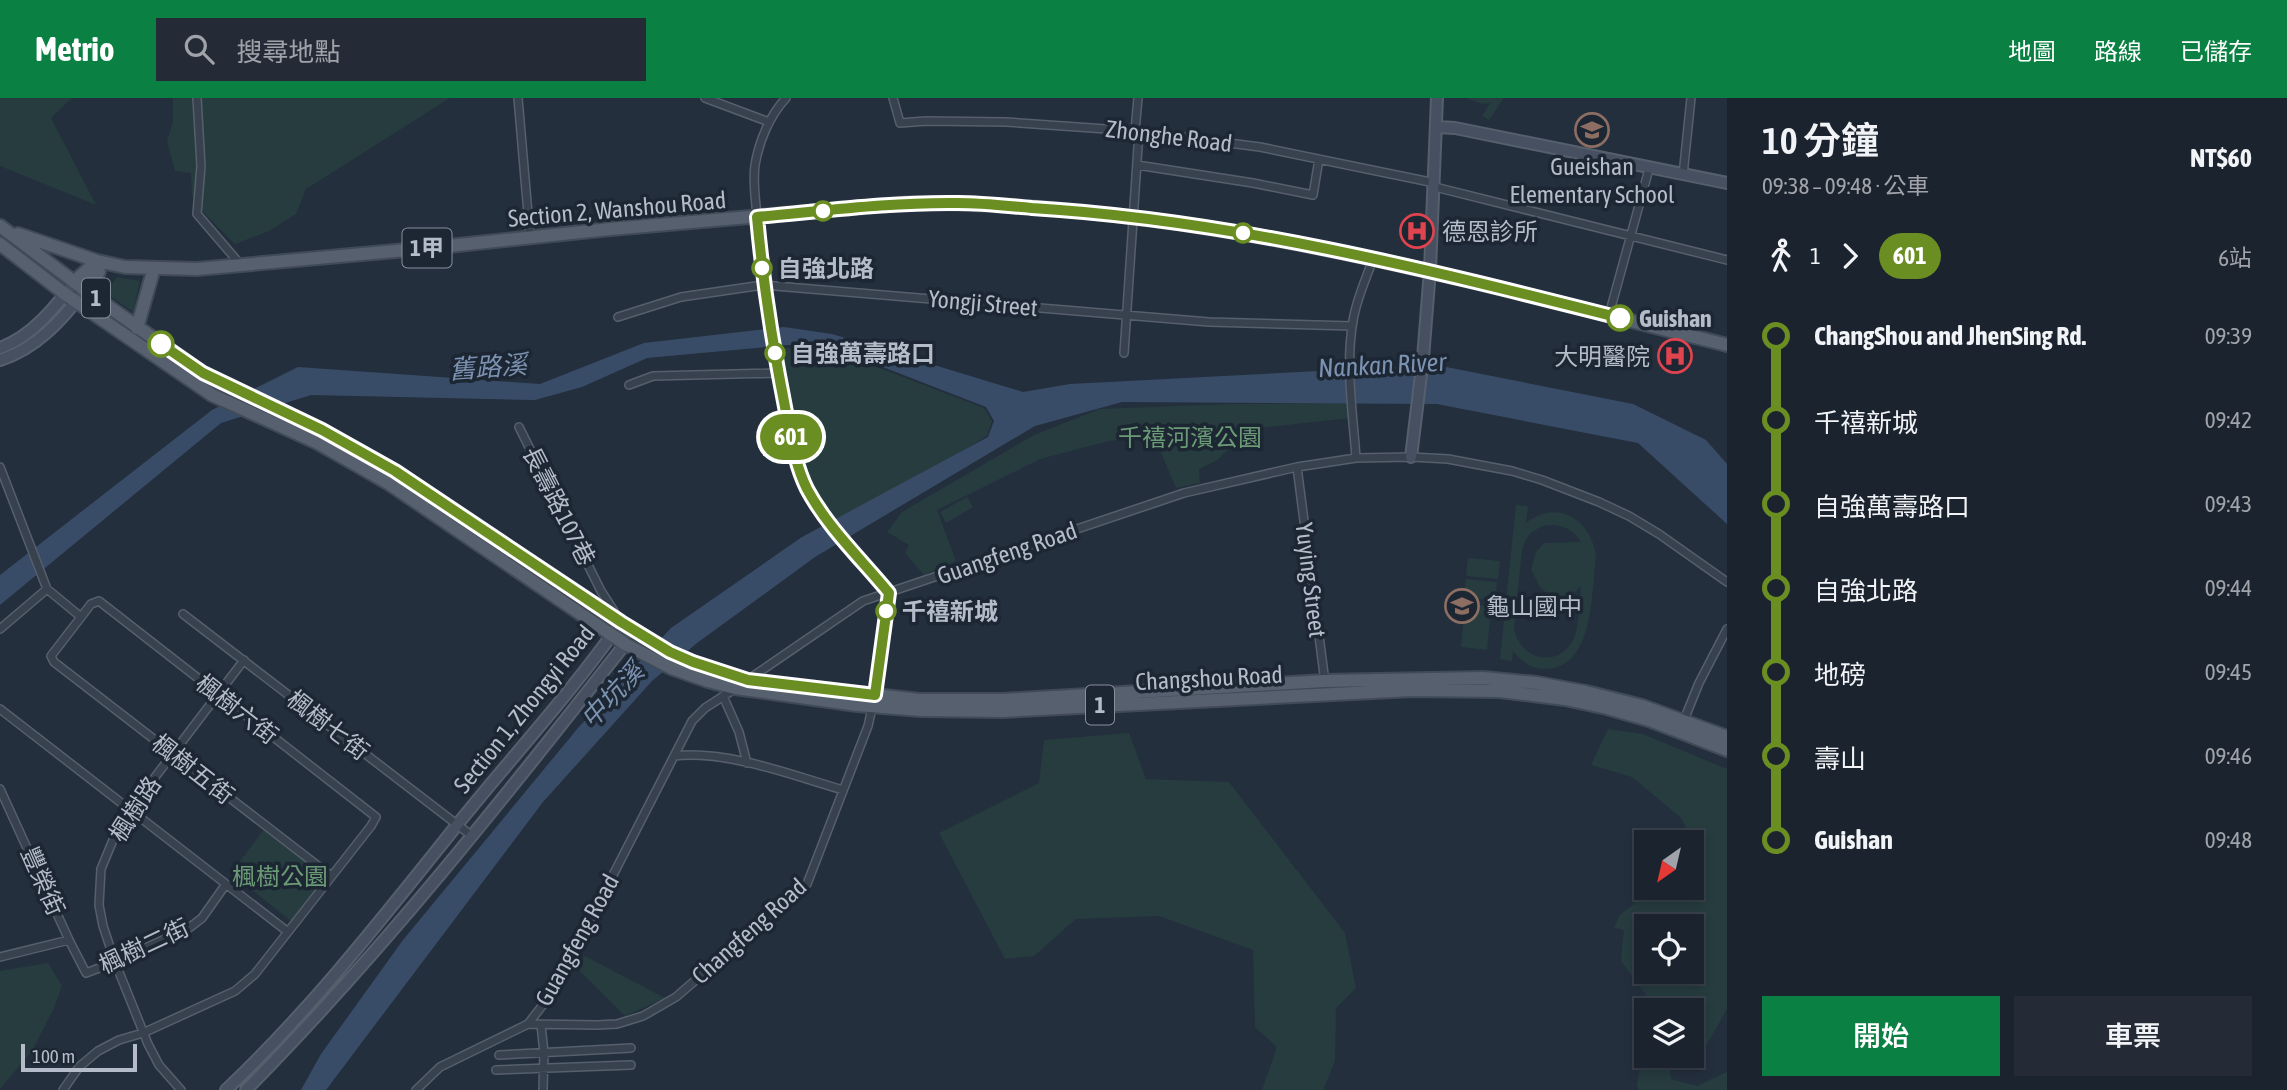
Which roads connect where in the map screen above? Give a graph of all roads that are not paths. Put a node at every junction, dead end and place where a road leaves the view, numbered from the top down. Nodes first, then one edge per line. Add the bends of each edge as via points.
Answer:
1 (197, 98) edge
2 (518, 98) edge
3 (705, 98) edge
4 (786, 98) edge
5 (893, 98) edge
6 (1138, 98) edge
7 (1437, 98) edge
8 (1691, 98) edge
9 (769, 122) junction
10 (1437, 127) junction
11 (1137, 132) junction
12 (1319, 159) junction
13 (1137, 165) junction
14 (1649, 169) junction
15 (1683, 175) junction
16 (1727, 183) edge
17 (1435, 185) junction
18 (1133, 216) junction
19 (757, 217) junction
20 (2, 229) edge
21 (1630, 236) junction
22 (530, 237) junction
23 (0, 244) edge
24 (1373, 258) junction
25 (1727, 260) edge
26 (97, 261) junction
27 (240, 265) junction
28 (154, 268) junction
29 (1430, 270) junction
30 (763, 285) junction
31 (79, 286) junction
32 (71, 298) junction
33 (1609, 315) junction
34 (1125, 316) junction
35 (618, 317) dead end
36 (1352, 326) junction
37 (138, 328) junction
38 (1727, 345) edge
39 (0, 348) edge
40 (1124, 353) dead end
41 (0, 360) edge
42 (778, 373) junction
43 (629, 385) dead end
44 (519, 427) dead end
45 (1411, 457) junction
46 (1356, 458) junction
47 (0, 467) edge
48 (1297, 467) junction
49 (1727, 582) edge
50 (47, 589) junction
51 (889, 593) junction
52 (183, 614) dead end
53 (81, 617) junction
54 (621, 622) junction
55 (0, 629) edge
56 (1727, 629) edge
57 (612, 635) junction
58 (625, 643) junction
59 (244, 660) junction
60 (690, 668) junction
61 (748, 680) junction
62 (1326, 687) junction
63 (735, 688) junction
64 (218, 694) junction
65 (723, 696) junction
66 (873, 701) junction
67 (0, 709) edge
68 (1684, 720) junction
69 (1727, 737) edge
70 (1727, 750) edge
71 (173, 754) junction
72 (674, 756) junction
73 (747, 763) junction
74 (0, 789) edge
75 (843, 790) junction
76 (130, 810) junction
77 (457, 824) junction
78 (472, 836) junction
79 (331, 876) junction
80 (226, 884) junction
81 (288, 932) junction
82 (69, 940) junction
83 (0, 957) edge
84 (115, 962) junction
85 (86, 972) joint
86 (528, 1024) junction
87 (541, 1026) junction
88 (143, 1033) junction
89 (631, 1048) dead end
90 (544, 1053) junction
91 (499, 1055) dead end
92 (631, 1065) dead end
93 (543, 1069) junction
94 (496, 1070) dead end
95 (65, 1090) edge
96 (181, 1090) edge
97 (226, 1090) edge
98 (246, 1090) edge
99 (416, 1090) edge
100 (543, 1090) edge

1 - 27 street via 201,166 197,214
2 - 22 street
3 - 9 street
4 - 9 street
5 - 11 street, Zhonghe Road via 900,123 1006,122
6 - 11 street
7 - 10 main road
8 - 15 street
9 - 19 street via 755,164
10 - 14 main road
10 - 17 main road
11 - 12 street, Zhonghe Road
11 - 13 street
12 - 13 street via 1313,195
12 - 17 street, Zhonghe Road
13 - 18 street
14 - 15 main road
14 - 21 street
15 - 16 main road
17 - 21 street, Zhonghe Road
17 - 29 main road
18 - 19 main road, Section 2, Wanshou Road / 1甲 via 911,203
18 - 24 main road, Section 2, Wanshou Road / 1甲
18 - 34 street
19 - 22 main road, Section 2, Wanshou Road / 1甲
19 - 30 street
20 - 26 main road, Section 2, Wanshou Road / 1甲
20 - 31 main road, 1
21 - 25 street, Zhonghe Road
21 - 33 street
22 - 27 main road, Section 2, Wanshou Road / 1甲
23 - 32 main road, 1
24 - 29 main road, Section 2, Wanshou Road / 1甲
24 - 36 street
26 - 28 main road, Section 2, Wanshou Road / 1甲
26 - 31 main road
27 - 28 main road, Section 2, Wanshou Road / 1甲
28 - 37 main road
29 - 33 main road, Section 2, Wanshou Road / 1甲
29 - 45 main road
30 - 34 street, Yongji Street
30 - 35 street, Yongji Street via 681,297
30 - 42 street
31 - 32 main road
31 - 37 main road, 1
32 - 39 main road via 20,340
32 - 41 main road via 59,320 27,349
32 - 57 main road, 1 via 212,395 318,443 388,483
33 - 38 main road, Section 2, Wanshou Road / 1甲
34 - 36 street, Yongji Street
34 - 40 street
36 - 46 street
37 - 54 main road, 1 via 203,373 395,471
42 - 43 street via 653,376
42 - 51 street via 802,478 850,551
44 - 54 street, 長壽路107巷
45 - 46 street, Guangfeng Road
45 - 49 street, Guangfeng Road via 1512,471 1570,490 1629,516
46 - 48 street, Guangfeng Road
47 - 50 street
48 - 51 street, Guangfeng Road via 1184,493
48 - 62 street, Yuying Street
50 - 53 street
50 - 55 street
51 - 61 street, Guangfeng Road via 863,601
51 - 66 street, Changfeng Road
52 - 59 street, 楓樹七街
53 - 64 street, 楓樹六街 via 99,601
53 - 71 street, 楓樹五街 via 51,656 54,662
54 - 57 main road, Section 1, Zhongyi Road
54 - 58 main road, Section 1, Zhongyi Road
54 - 60 main road, 1
56 - 68 street
57 - 58 main road, 1
57 - 77 main road, Section 1, Zhongyi Road
58 - 60 main road, 1
58 - 78 main road, Section 1, Zhongyi Road
59 - 64 street, 楓樹路
59 - 77 street, 楓樹七街
60 - 61 main road, Changshou Road / 1
60 - 63 main road, Changshou Road / 1
61 - 63 street, Guangfeng Road
61 - 66 main road, Changshou Road / 1
62 - 66 main road, Changshou Road / 1 via 1030,704
62 - 68 main road, Changshou Road / 1 via 1483,678 1537,683
62 - 70 main road, Changshou Road / 1 via 1461,689 1565,699 1649,720
63 - 65 street, Guangfeng Road
63 - 66 main road, Changshou Road / 1
64 - 71 street, 楓樹路
64 - 79 street, 楓樹六街 via 376,817
65 - 72 street, Guangfeng Road via 692,720
65 - 73 street
66 - 75 street, Changfeng Road
67 - 76 street
68 - 69 main road, Changshou Road / 1
71 - 76 street, 楓樹路
71 - 79 street, 楓樹五街
72 - 73 street
72 - 86 street, Guangfeng Road via 593,914
73 - 75 street
74 - 82 street, 豐榮街
75 - 87 street, Changfeng Road via 807,884 676,997 643,1016 617,1024
76 - 80 street
76 - 84 street, 楓樹路 via 110,844 99,888 103,926
77 - 78 street, 楓樹七街
77 - 97 main road, Section 1, Zhongyi Road via 301,1013
78 - 98 main road, Section 1, Zhongyi Road via 315,1019
79 - 81 street
80 - 81 street
80 - 84 street, 楓樹二街 via 202,918 189,928
81 - 88 street via 255,974 235,991
82 - 83 street
82 - 85 street, 豐榮街
84 - 85 street, 楓樹二街
84 - 88 street, 楓樹路
86 - 87 street, Changfeng Road
86 - 99 street, Guangfeng Road via 440,1067
87 - 90 street
88 - 95 street via 98,1051 79,1068
88 - 96 street, 楓樹路 via 159,1065
89 - 90 street
90 - 91 street
90 - 93 street
92 - 93 street
93 - 94 street
93 - 100 street

